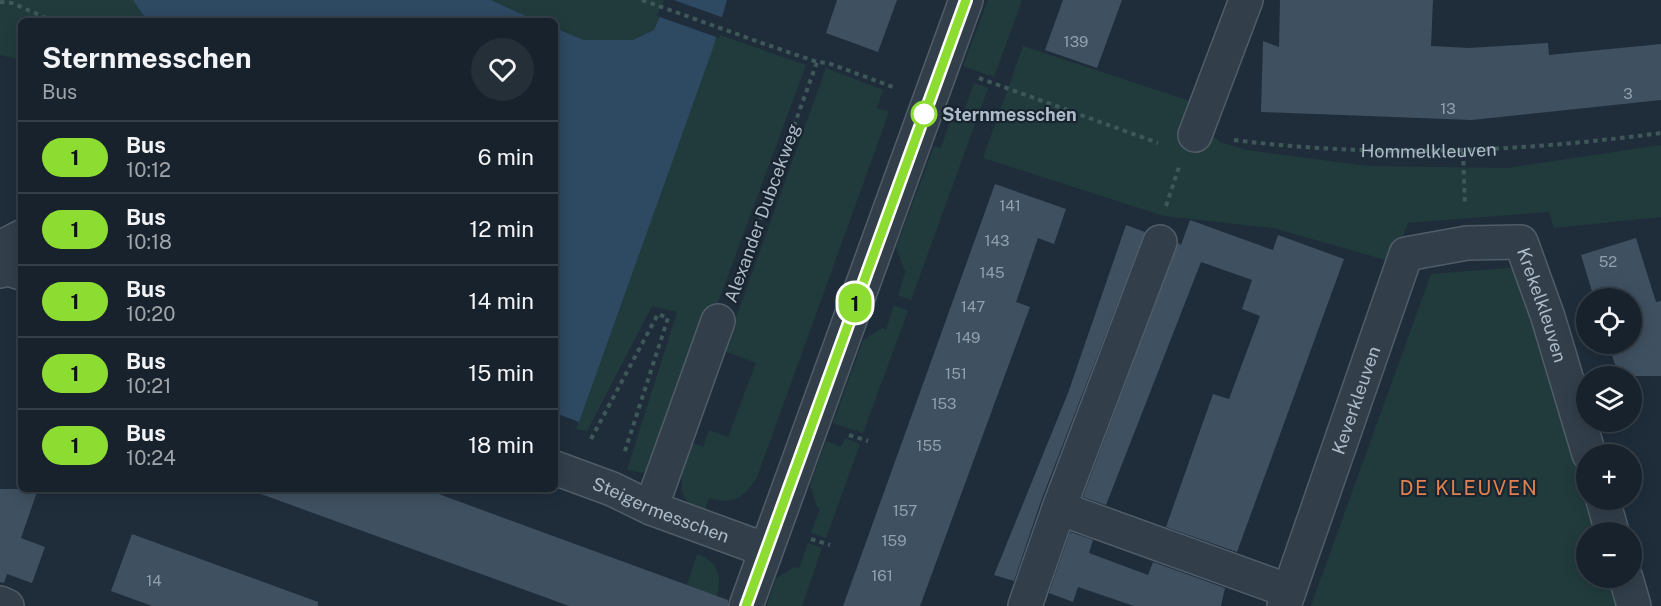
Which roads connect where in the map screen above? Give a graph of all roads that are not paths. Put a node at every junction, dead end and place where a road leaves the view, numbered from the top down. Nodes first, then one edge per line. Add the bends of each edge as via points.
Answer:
1 (966, 0) edge
2 (1246, 0) edge
3 (1189, 144) road end
4 (18, 242) edge
5 (1161, 242) road end
6 (1467, 243) joint
7 (5, 262) edge
8 (718, 321) road end
9 (1586, 444) edge
10 (558, 469) edge
11 (651, 508) junction
12 (1059, 508) junction
13 (766, 550) junction
14 (1629, 588) edge
15 (1286, 598) edge
16 (0, 603) edge
17 (8, 606) edge
18 (746, 606) edge
19 (1025, 606) edge
20 (1634, 606) edge

1 - 13 street
2 - 3 street
4 - 7 street
5 - 12 street
6 - 9 street, Krekelkleuven via 1521,242 1548,316
6 - 15 street, Keverkleuven via 1406,254
8 - 11 street, Alexander Dubcekweg
10 - 11 street, Steigermesschen
11 - 13 street, Steigermesschen
12 - 15 street
12 - 19 street
13 - 18 street
14 - 20 street
16 - 17 street

